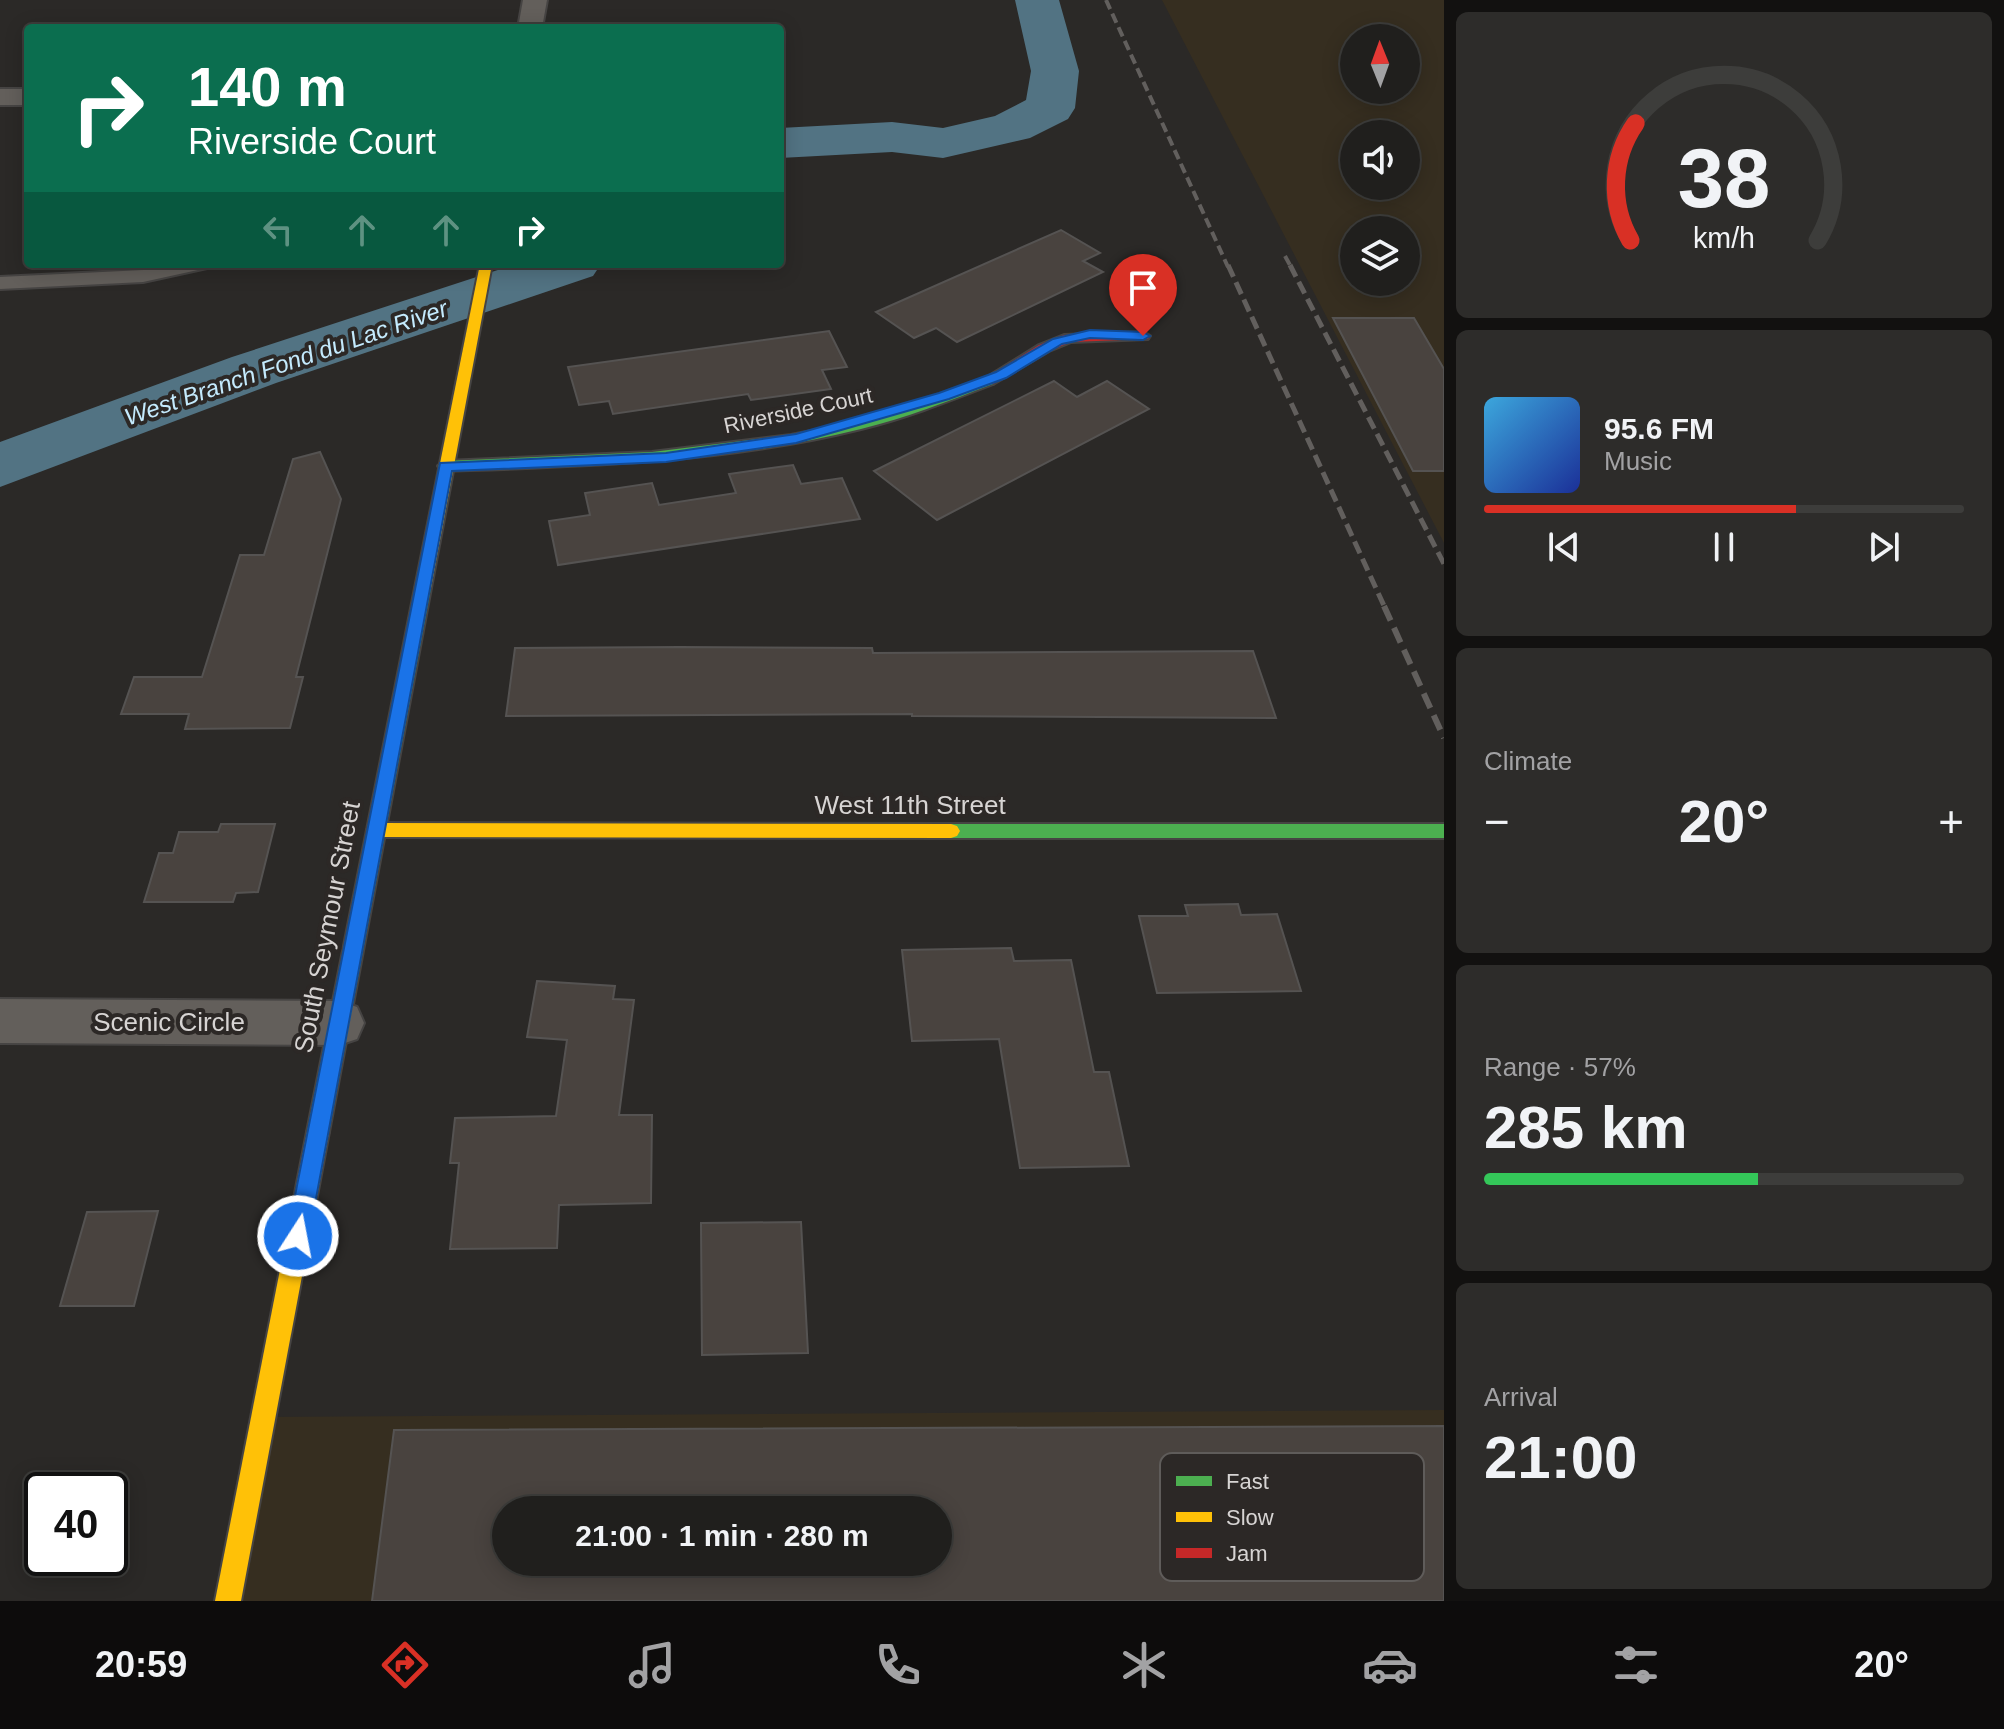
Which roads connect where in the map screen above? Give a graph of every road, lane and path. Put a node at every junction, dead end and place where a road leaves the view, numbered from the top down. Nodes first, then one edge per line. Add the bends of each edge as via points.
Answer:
1 (535, 0) edge
2 (531, 24) edge
3 (0, 97) edge
4 (24, 97) edge
5 (181, 268) edge
6 (485, 268) edge
7 (0, 283) edge
8 (1143, 336) dead end
9 (445, 466) junction
10 (376, 830) junction
11 (1444, 831) edge
12 (0, 1021) edge
13 (339, 1023) junction
14 (228, 1601) edge

1 - 2 street
3 - 4 street
5 - 7 lane via 143,276
6 - 9 street, South Seymour Street
8 - 9 street, Riverside Court via 1090,334 1057,341 1001,375 959,391 796,438 666,457
9 - 10 street, South Seymour Street
10 - 11 street, West 11th Street
10 - 13 street, South Seymour Street
12 - 13 street, Scenic Circle
13 - 14 street, South Seymour Street

